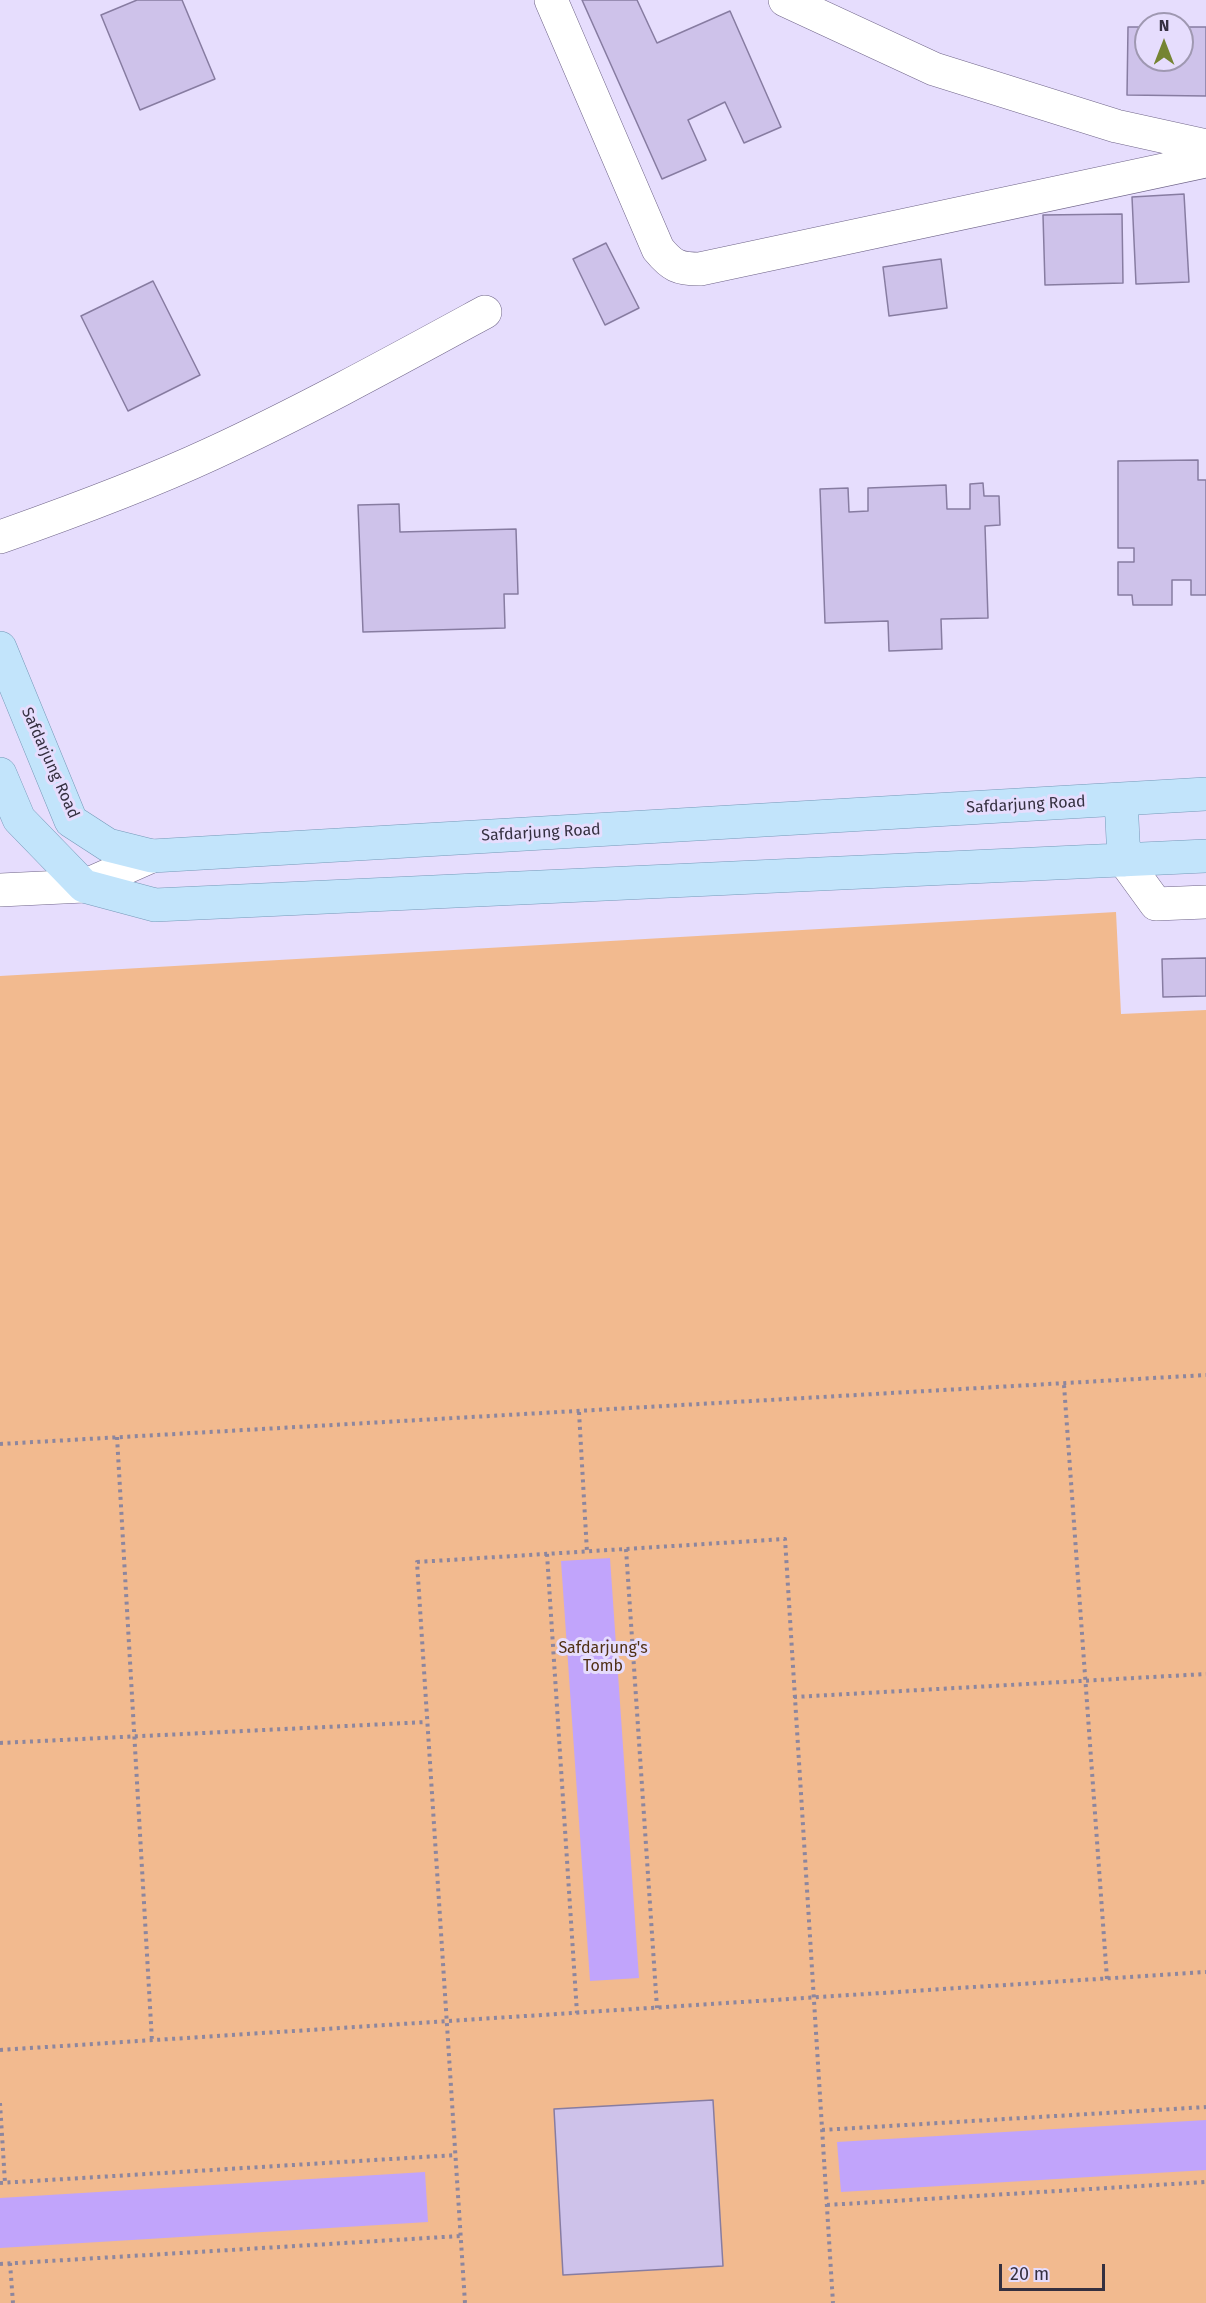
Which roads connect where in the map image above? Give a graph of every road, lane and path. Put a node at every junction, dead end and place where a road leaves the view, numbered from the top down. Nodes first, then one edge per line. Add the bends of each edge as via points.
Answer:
1 (551, 0) edge
2 (785, 0) edge
3 (1206, 146) edge
4 (1206, 161) edge
5 (485, 312) dead end
6 (0, 537) edge
7 (0, 648) edge
8 (0, 774) edge
9 (1206, 794) edge
10 (1121, 799) junction
11 (152, 856) junction
12 (1206, 856) edge
13 (1124, 860) junction
14 (84, 886) junction
15 (0, 890) edge
16 (1206, 902) edge
17 (1206, 1375) edge
18 (1064, 1385) junction
19 (579, 1412) junction
20 (117, 1437) junction
21 (0, 1443) edge
22 (626, 1549) junction
23 (587, 1552) junction
24 (547, 1554) junction
25 (1206, 1674) edge
26 (1086, 1681) junction
27 (794, 1696) junction
28 (428, 1722) junction
29 (135, 1737) junction
30 (0, 1743) edge
31 (1206, 1972) edge
32 (1107, 1979) junction
33 (814, 1998) junction
34 (657, 2008) junction
35 (578, 2013) junction
36 (447, 2022) junction
37 (152, 2040) junction
38 (0, 2050) edge
39 (0, 2103) edge
40 (1206, 2107) edge
41 (822, 2130) junction
42 (456, 2155) junction
43 (1206, 2182) edge
44 (3, 2183) edge
45 (827, 2205) junction
46 (461, 2236) junction
47 (10, 2263) junction
48 (0, 2264) edge
49 (13, 2303) edge
50 (465, 2303) edge
51 (833, 2303) edge

1 - 4 street via 658,249 682,269 700,269
2 - 3 street via 934,69 1116,126
5 - 6 street via 210,455 106,499
7 - 11 main road, Safdarjung Road via 71,821 108,845
8 - 14 main road via 19,819
9 - 10 main road, Safdarjung Road
10 - 11 main road, Safdarjung Road
10 - 13 main road
11 - 14 street
12 - 13 main road
13 - 14 main road via 154,905
13 - 16 street via 1156,904
14 - 15 street
17 - 18 path
18 - 19 path
18 - 26 path
19 - 20 path
19 - 23 path
20 - 21 path
20 - 29 path
22 - 23 path
22 - 27 path via 784,1539
22 - 34 path
23 - 24 path
24 - 28 path via 417,1562
24 - 35 path
25 - 26 path
26 - 27 path
26 - 32 path
27 - 33 path
28 - 29 path
28 - 36 path
29 - 30 path
29 - 37 path
31 - 32 path
32 - 33 path
33 - 34 path
33 - 41 path
34 - 35 path
35 - 36 path
36 - 37 path
36 - 42 path
37 - 38 path
39 - 44 path
40 - 41 path
41 - 45 path
42 - 44 path
42 - 46 path
43 - 45 path
45 - 51 path
46 - 47 path
46 - 50 path
47 - 48 path
47 - 49 path

